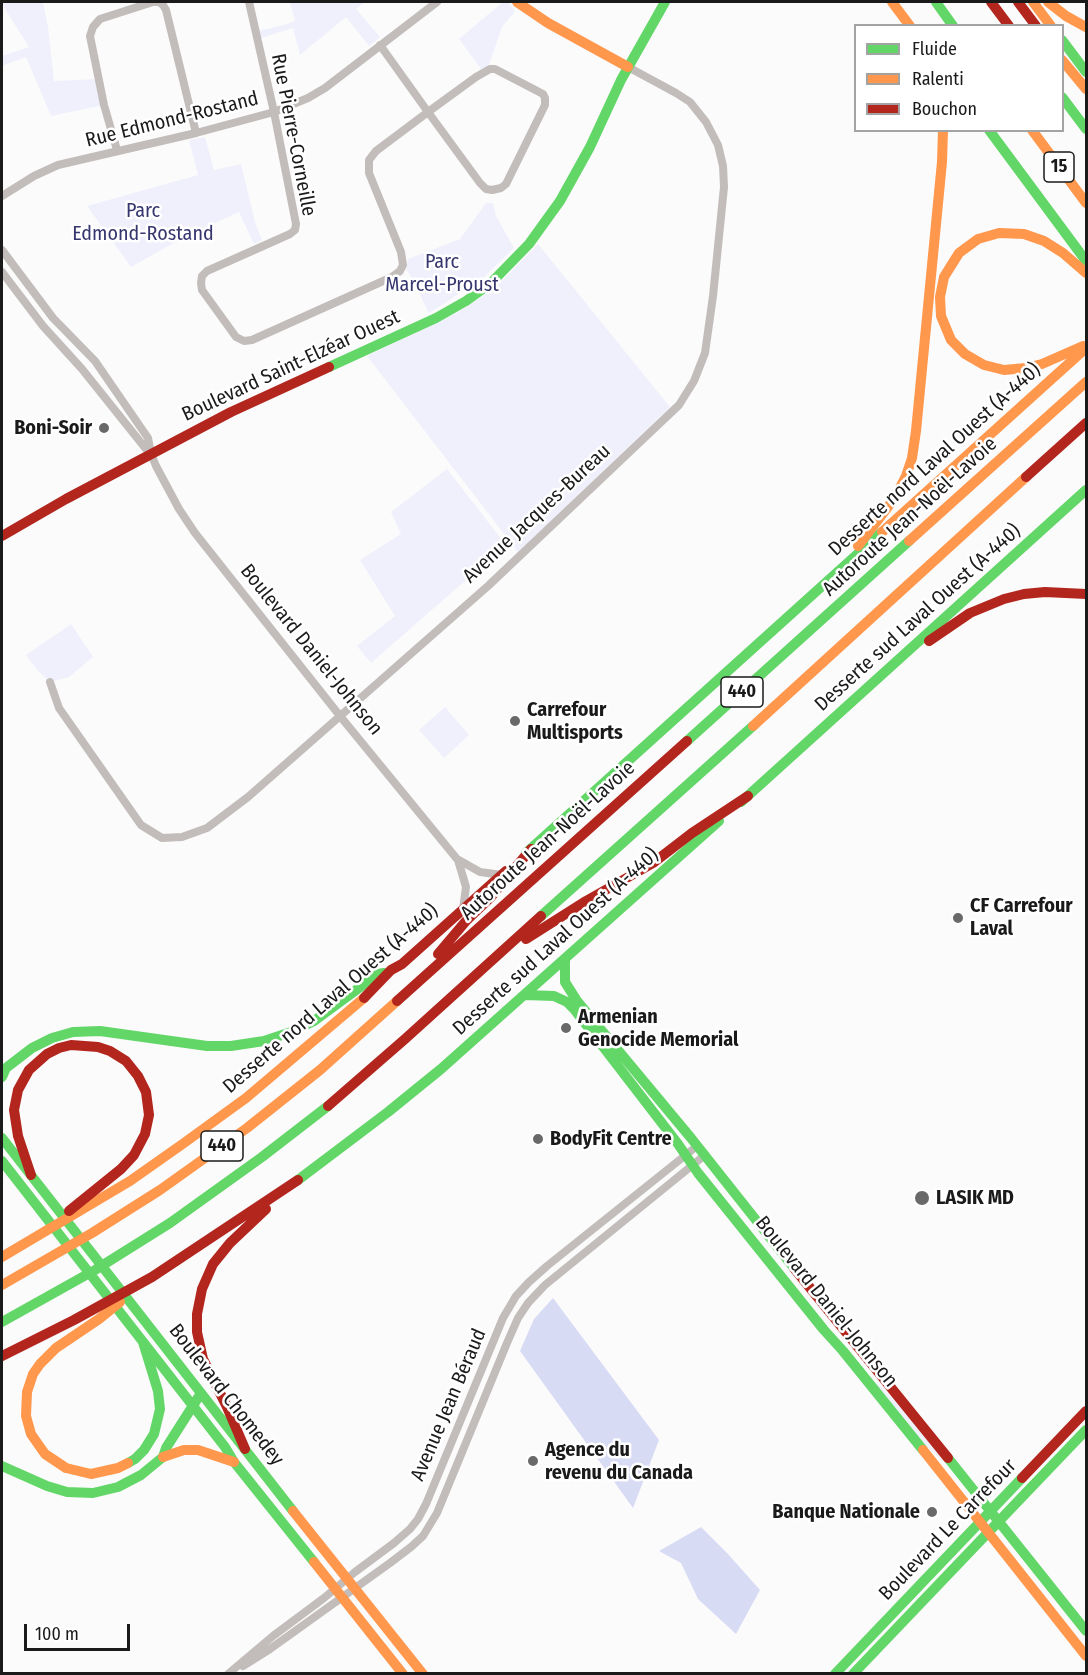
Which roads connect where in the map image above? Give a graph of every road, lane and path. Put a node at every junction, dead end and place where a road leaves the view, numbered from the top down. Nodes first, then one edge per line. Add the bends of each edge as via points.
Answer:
1 (249, 2) edge
2 (435, 2) edge
3 (517, 2) edge
4 (664, 2) edge
5 (887, 2) edge
6 (892, 2) edge
7 (936, 2) edge
8 (991, 2) edge
9 (1018, 2) edge
10 (1033, 2) edge
11 (1048, 2) edge
12 (900, 24) edge
13 (908, 24) edge
14 (952, 24) edge
15 (1008, 24) edge
16 (1034, 24) edge
17 (1050, 24) edge
18 (1086, 27) edge
19 (1064, 43) edge
20 (380, 45) junction
21 (1064, 62) edge
22 (628, 67) junction
23 (1086, 72) edge
24 (1086, 89) edge
25 (1064, 100) edge
26 (274, 112) junction
27 (428, 112) junction
28 (1086, 129) edge
29 (943, 132) edge
30 (990, 132) edge
31 (1033, 132) edge
32 (196, 133) junction
33 (117, 150) junction
34 (2, 196) edge
35 (1086, 203) edge
36 (2, 250) edge
37 (1086, 261) edge
38 (2, 272) edge
39 (1086, 273) edge
40 (1086, 346) edge
41 (1086, 382) edge
42 (1086, 423) edge
43 (151, 454) junction
44 (1086, 490) edge
45 (2, 536) edge
46 (841, 569) junction
47 (1086, 594) edge
48 (896, 662) junction
49 (50, 682) dead end
50 (340, 716) junction
51 (748, 796) junction
52 (531, 849) junction
53 (457, 859) junction
54 (502, 875) junction
55 (463, 909) junction
56 (496, 957) junction
57 (565, 959) junction
58 (391, 970) junction
59 (525, 995) junction
60 (397, 1002) junction
61 (3, 1071) edge
62 (2, 1138) edge
63 (697, 1146) junction
64 (685, 1155) junction
65 (705, 1155) junction
66 (2, 1161) edge
67 (693, 1166) junction
68 (31, 1175) junction
69 (285, 1189) junction
70 (75, 1211) junction
71 (2, 1257) edge
72 (2, 1285) edge
73 (102, 1310) junction
74 (2, 1322) edge
75 (143, 1342) junction
76 (2, 1356) edge
77 (201, 1393) junction
78 (193, 1406) junction
79 (1086, 1411) edge
80 (1086, 1430) edge
81 (245, 1449) junction
82 (163, 1456) junction
83 (234, 1462) junction
84 (2, 1466) edge
85 (991, 1511) junction
86 (999, 1521) junction
87 (981, 1522) junction
88 (989, 1533) junction
89 (346, 1579) junction
90 (354, 1588) junction
91 (338, 1593) junction
92 (1086, 1630) edge
93 (1086, 1656) edge
94 (229, 1674) edge
95 (403, 1674) edge
96 (423, 1674) edge
97 (835, 1674) edge
98 (853, 1674) edge

1 - 26 street, Rue Pierre-Corneille
2 - 20 street, Rue Edmond-Rostand
3 - 22 main road, Avenue Jacques-Bureau
4 - 22 main road, Boulevard Saint-Elzéar Ouest
5 - 12 main road
6 - 13 main road
7 - 14 main road
8 - 15 main road
9 - 16 main road
10 - 17 main road
11 - 18 main road
19 - 23 main road
20 - 26 street, Rue Edmond-Rostand via 325,88
20 - 27 street
21 - 24 main road
22 - 43 main road, Boulevard Saint-Elzéar Ouest via 560,201 529,244 491,283 436,318 231,412
22 - 50 street, Avenue Jacques-Bureau via 690,102 718,145 723,166 709,334 694,381 679,405 535,542
25 - 28 main road, 15
26 - 27 street, Rue Pierre-Corneille via 296,218 295,230 207,271 201,283 236,337 244,341 400,271 400,252 369,172 369,160
26 - 32 street, Rue Edmond-Rostand
27 - 27 street via 480,183 492,190 506,184 545,98 490,69
29 - 46 main road via 912,458 894,499
30 - 37 main road
31 - 35 main road, 15
32 - 33 street, Rue Edmond-Rostand
32 - 33 street via 166,10 164,5 153,2 100,20 90,36
33 - 34 street, Rue Edmond-Rostand via 58,165
36 - 43 street, Boulevard Daniel-Johnson via 53,318 95,361 148,438
38 - 43 street, Boulevard Daniel-Johnson
39 - 40 main road via 1044,241 1018,233 993,234 971,243 954,259 944,277 940,303 945,327 956,345 971,358 991,367 1026,368
40 - 46 main road, Desserte nord Laval Ouest (A-440)
41 - 60 main road, Autoroute Jean-Noël-Lavoie / 440
42 - 56 main road, 440
43 - 45 main road, Boulevard Saint-Elzéar Ouest
43 - 50 street, Boulevard Daniel-Johnson via 195,533
44 - 48 main road, Desserte sud Laval Ouest (A-440)
46 - 52 main road, Desserte nord Laval Ouest (A-440)
47 - 48 main road via 1034,593 993,603
48 - 51 main road, Desserte sud Laval Ouest (A-440)
49 - 50 street, Avenue Jacques-Bureau via 59,708 141,825 162,838 182,837 207,828
50 - 53 street, Boulevard Daniel-Johnson
51 - 56 main road via 653,863
51 - 57 main road, Desserte sud Laval Ouest (A-440)
52 - 54 main road, Desserte nord Laval Ouest (A-440)
52 - 60 main road
53 - 54 street, Boulevard Daniel-Johnson via 480,872
53 - 55 street, Boulevard Daniel-Johnson via 466,887
54 - 55 main road, Desserte nord Laval Ouest (A-440)
55 - 58 main road, Desserte nord Laval Ouest (A-440)
56 - 74 main road, 440 via 371,1069 219,1189 78,1280
57 - 59 main road, Desserte sud Laval Ouest (A-440)
57 - 63 main road, Boulevard Daniel-Johnson via 565,982 570,993
58 - 61 main road via 378,974 314,1021 264,1041 207,1046 80,1031 45,1041
58 - 70 main road, Desserte nord Laval Ouest (A-440) via 341,1019 246,1098 146,1170
59 - 64 main road, Boulevard Daniel-Johnson via 554,996 570,1005
59 - 69 main road, Desserte sud Laval Ouest (A-440) via 402,1101
60 - 72 main road, Autoroute Jean-Noël-Lavoie / 440 via 247,1128 93,1233
62 - 68 main road, Boulevard Chomedey
63 - 64 street, Avenue Jean Béraud
63 - 65 main road, Boulevard Daniel-Johnson
64 - 67 main road, Boulevard Daniel-Johnson
64 - 89 street, Avenue Jean Béraud via 547,1266 516,1296 503,1318 418,1519 404,1535
65 - 67 street, Avenue Jean Béraud
65 - 85 main road, Boulevard Daniel-Johnson
66 - 75 main road, Boulevard Chomedey
67 - 87 main road, Boulevard Daniel-Johnson
67 - 90 street, Avenue Jean Béraud via 528,1303 507,1343 432,1524 411,1547
68 - 70 main road via 14,1110 18,1090 29,1070 47,1054 71,1045 98,1047 122,1058 146,1092 149,1115 145,1134 134,1155
68 - 77 main road, Boulevard Chomedey
69 - 73 main road, Desserte sud Laval Ouest (A-440)
69 - 81 main road via 217,1258 198,1307 197,1332 203,1359
70 - 71 main road, Desserte nord Laval Ouest (A-440)
73 - 75 main road via 50,1353 28,1385 25,1410 29,1428 41,1449 55,1462 78,1472 104,1472 124,1466 147,1445 156,1428 160,1403
73 - 76 main road
75 - 78 main road, Boulevard Chomedey
77 - 78 main road
77 - 81 main road, Boulevard Chomedey
78 - 82 main road
78 - 83 main road, Boulevard Chomedey
79 - 85 main road, Boulevard Le Carrefour
80 - 86 main road, Boulevard Le Carrefour
81 - 89 main road, Boulevard Chomedey
82 - 83 main road via 198,1450
82 - 84 main road via 124,1484 86,1493 54,1489
83 - 91 main road, Boulevard Chomedey
85 - 86 main road, Boulevard Daniel-Johnson
85 - 87 main road, Boulevard Le Carrefour
86 - 88 main road, Boulevard Le Carrefour
86 - 92 main road, Boulevard Daniel-Johnson
87 - 88 main road, Boulevard Daniel-Johnson
87 - 97 main road, Boulevard Le Carrefour
88 - 93 main road, Boulevard Daniel-Johnson
88 - 98 main road, Boulevard Le Carrefour
89 - 90 main road, Boulevard Chomedey
89 - 91 street, Avenue Jean Béraud
90 - 91 street, Avenue Jean Béraud
90 - 96 main road, Boulevard Chomedey
91 - 94 street, Avenue Jean Béraud
91 - 95 main road, Boulevard Chomedey

